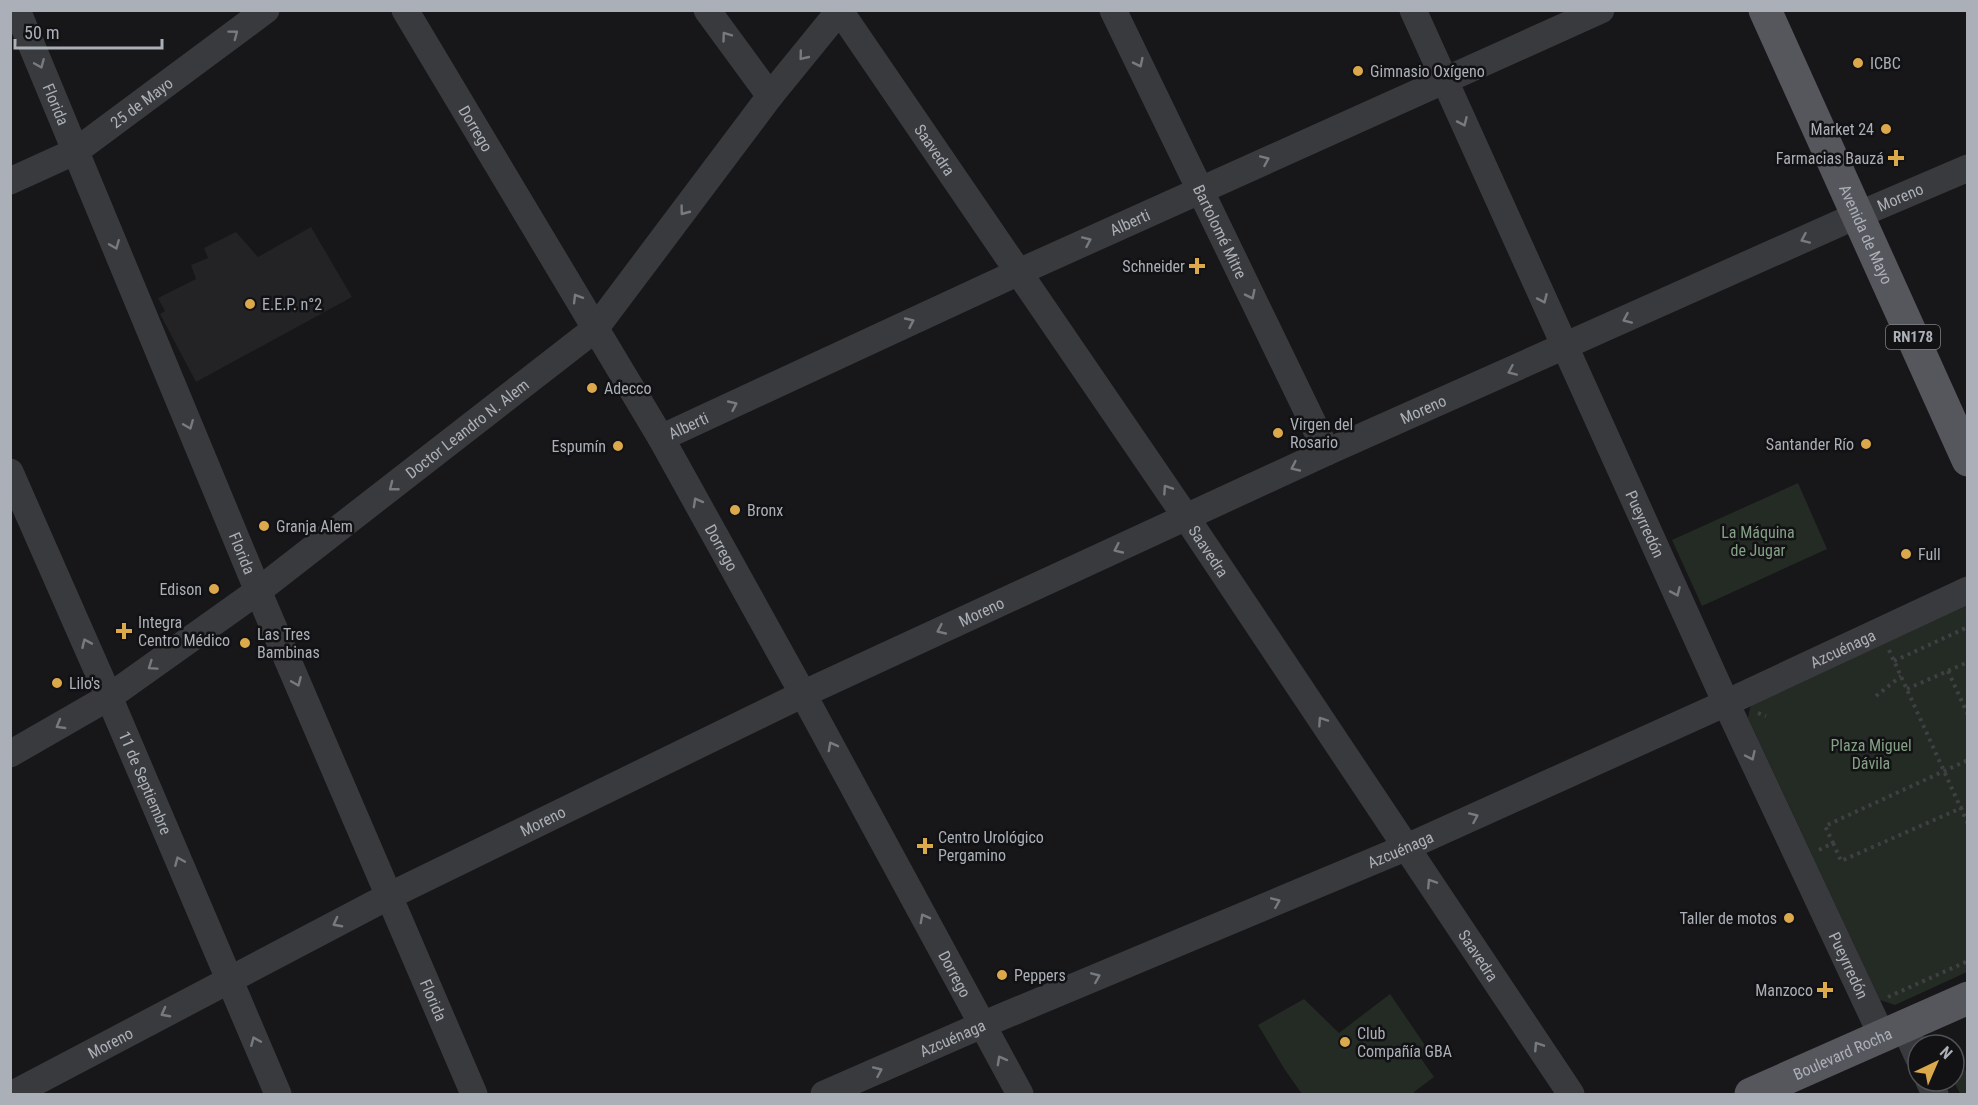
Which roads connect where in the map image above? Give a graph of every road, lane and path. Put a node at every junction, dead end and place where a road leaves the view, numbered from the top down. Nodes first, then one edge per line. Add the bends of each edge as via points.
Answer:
1 (17, 10) edge
2 (266, 10) edge
3 (405, 10) edge
4 (707, 10) edge
5 (1113, 10) edge
6 (1413, 10) edge
7 (1601, 10) edge
8 (1765, 10) edge
9 (840, 11) edge
10 (1444, 80) junction
11 (770, 96) junction
12 (76, 151) junction
13 (1968, 168) edge
14 (10, 181) edge
15 (1200, 189) junction
16 (1858, 215) junction
17 (1019, 272) junction
18 (595, 329) junction
19 (1565, 347) junction
20 (661, 438) junction
21 (1327, 452) junction
22 (1968, 460) edge
23 (10, 472) edge
24 (1186, 518) junction
25 (1968, 590) edge
26 (258, 591) junction
27 (1968, 627) edge
28 (1887, 645) dead end
29 (1894, 661) junction
30 (1968, 662) edge
31 (1948, 671) junction
32 (1901, 676) junction
33 (1907, 689) junction
34 (803, 694) junction
35 (1876, 696) dead end
36 (110, 697) junction
37 (1726, 703) junction
38 (1756, 705) dead end
39 (1968, 715) edge
40 (1751, 719) dead end
41 (10, 754) edge
42 (1968, 760) edge
43 (1944, 771) junction
44 (1968, 805) edge
45 (1960, 808) junction
46 (1968, 824) edge
47 (1833, 843) junction
48 (1407, 847) junction
49 (1814, 852) dead end
50 (389, 896) junction
51 (1968, 961) edge
52 (229, 979) junction
53 (1968, 998) edge
54 (1883, 999) dead end
55 (982, 1025) junction
56 (1893, 1031) junction
57 (1906, 1045) edge
58 (13, 1095) edge
59 (278, 1095) edge
60 (474, 1095) edge
61 (825, 1095) edge
62 (1020, 1095) edge
63 (1571, 1095) edge
64 (1751, 1095) edge

1 -> 12 street, Florida
12 -> 2 street, 25 de Mayo
18 -> 3 street, Dorrego
11 -> 4 street
5 -> 15 street, Bartolomé Mitre
6 - 10 street, Pueyrredón
7 - 10 street, Alberti
8 - 16 main road, Avenida de Mayo / RN178
9 -> 11 street, Doctor Leandro N. Alem
9 - 17 street, Saavedra
15 -> 10 street, Alberti
10 -> 19 street, Pueyrredón
11 -> 18 street, Doctor Leandro N. Alem
12 - 14 street, 25 de Mayo
12 -> 26 street, Florida
13 - 16 street, Moreno
17 -> 15 street, Alberti
15 -> 21 street, Bartolomé Mitre
16 -> 19 street, Moreno
16 - 22 main road, Avenida de Mayo / RN178
20 -> 17 street, Alberti
24 -> 17 street, Saavedra
18 - 20 street, Dorrego
18 -> 26 street, Doctor Leandro N. Alem
19 -> 21 street, Moreno
19 -> 37 street, Pueyrredón
34 -> 20 street, Dorrego
21 -> 24 street, Moreno
36 -> 23 street, 11 de Septiembre
24 -> 34 street, Moreno
48 -> 24 street, Saavedra
25 - 37 street, Azcuénaga
26 -> 36 street, Doctor Leandro N. Alem
26 -> 50 street, Florida
27 - 29 path
28 - 29 path
29 - 32 path
30 - 31 path
31 - 33 path
31 - 39 path
32 - 33 path
32 - 35 path
33 - 43 path
34 - 50 street, Moreno
55 -> 34 street, Dorrego
36 -> 41 street, Doctor Leandro N. Alem
52 -> 36 street, 11 de Septiembre
48 -> 37 street, Azcuénaga
37 -> 56 street, Pueyrredón
38 - 40 path
42 - 43 path
43 - 45 path
43 - 47 path via 1825,826
44 - 45 path
45 - 46 path
45 - 47 path via 1841,861
47 - 49 path
55 -> 48 street, Azcuénaga
63 -> 48 street, Saavedra
50 -> 52 street, Moreno
50 - 60 street, Florida
51 - 54 path
52 -> 58 street, Moreno
59 -> 52 street, 11 de Septiembre
53 - 56 main road, Boulevard Rocha
61 -> 55 street, Azcuénaga
62 -> 55 street, Dorrego
56 - 57 street, Pueyrredón
56 - 64 main road, Boulevard Rocha

